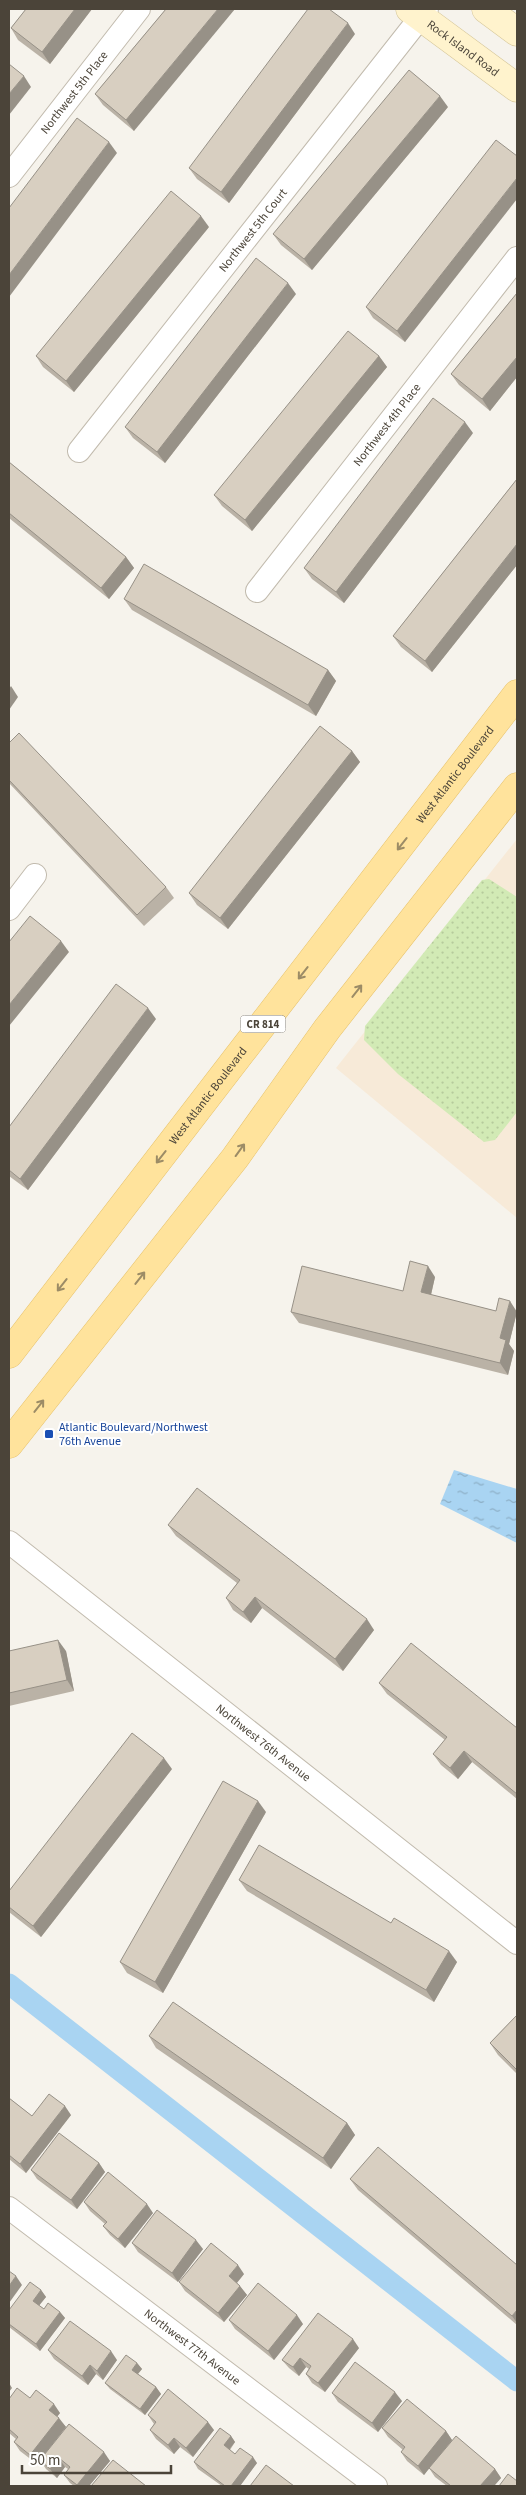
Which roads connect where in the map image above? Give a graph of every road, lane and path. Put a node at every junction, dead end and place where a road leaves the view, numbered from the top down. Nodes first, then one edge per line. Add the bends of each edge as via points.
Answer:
1 (138, 9) edge
2 (486, 9) edge
3 (419, 12) edge
4 (517, 32) edge
5 (517, 88) edge
6 (9, 176) edge
7 (517, 258) edge
8 (79, 451) dead end
9 (257, 591) dead end
10 (517, 694) edge
11 (517, 788) edge
12 (35, 875) dead end
13 (9, 909) edge
14 (9, 1354) edge
15 (9, 1444) edge
16 (9, 1542) edge
17 (517, 1943) edge
18 (9, 2208) edge
19 (376, 2486) edge

1 - 6 street, Northwest 5th Place
2 - 4 main road
3 - 5 main road, Rock Island Road
3 - 8 street, Northwest 5th Court
7 - 9 street, Northwest 4th Place
10 -> 14 main road, West Atlantic Boulevard / CR 814
15 -> 11 main road via 235,1158 327,1029
12 - 13 street
16 - 17 street, Northwest 76th Avenue
18 - 19 street, Northwest 77th Avenue

